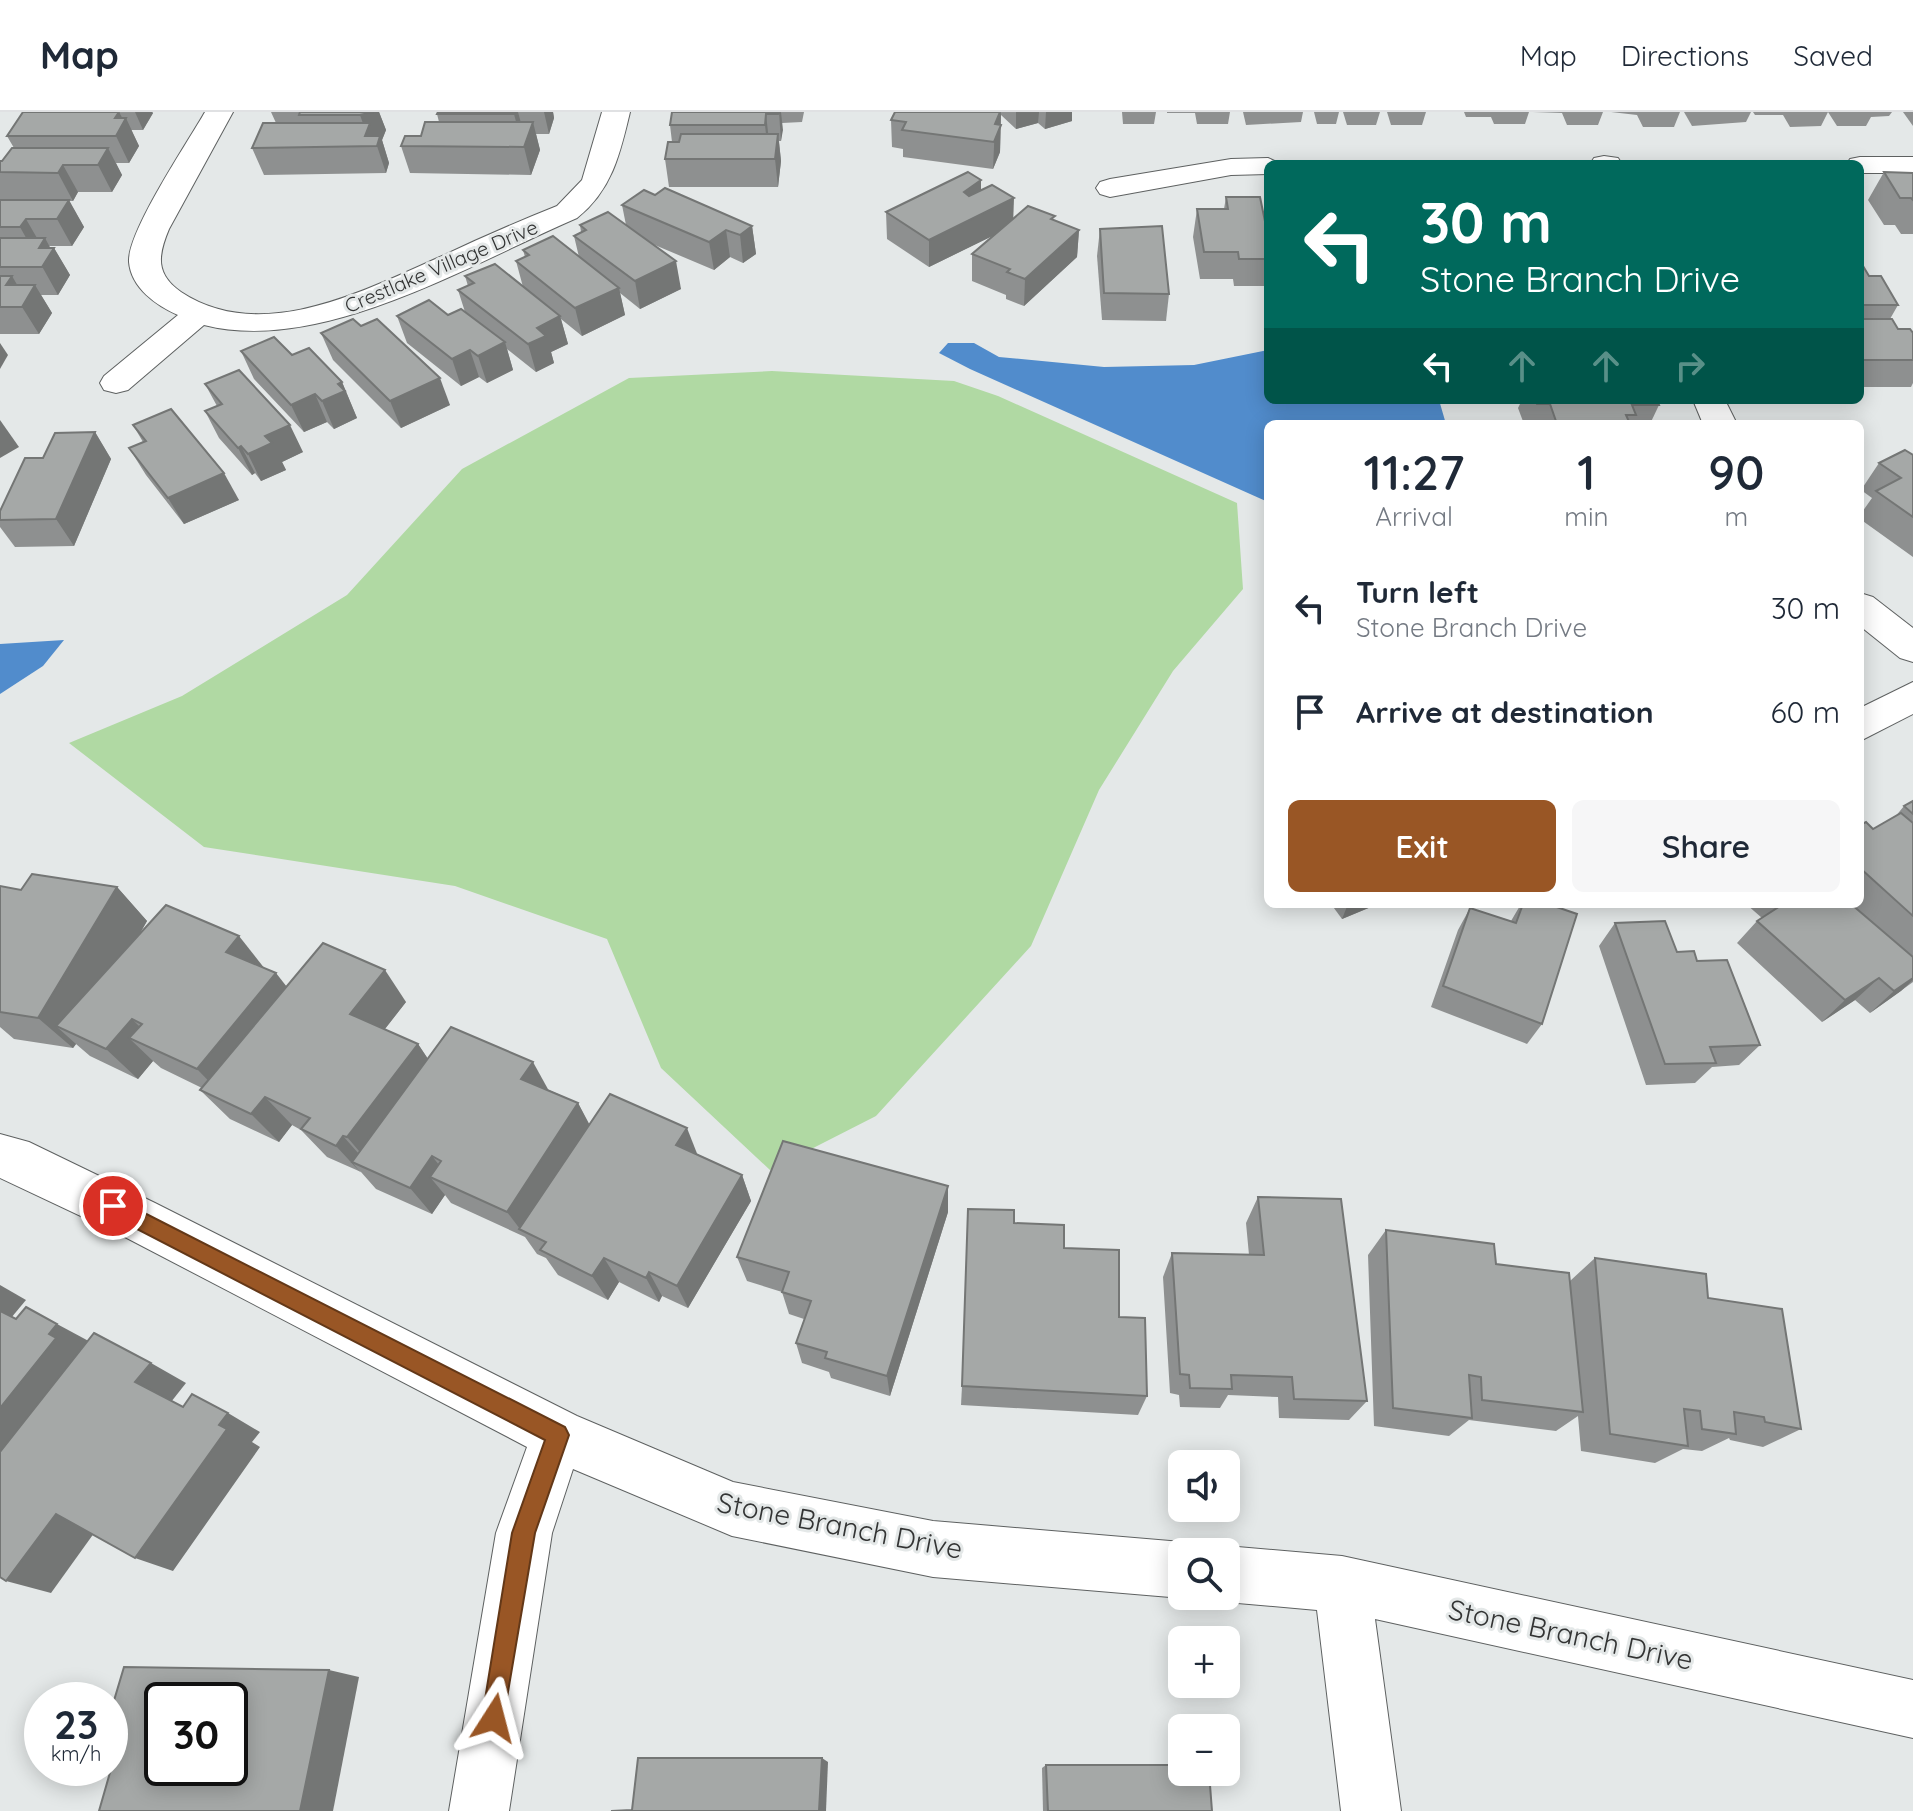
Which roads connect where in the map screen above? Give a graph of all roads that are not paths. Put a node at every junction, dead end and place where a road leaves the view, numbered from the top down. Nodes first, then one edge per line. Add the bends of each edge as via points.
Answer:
1 (219, 112) edge
2 (616, 112) edge
3 (1864, 165) edge
4 (1913, 165) edge
5 (1264, 166) edge
6 (1110, 188) dead end
7 (200, 313) junction
8 (116, 383) dead end
9 (1864, 609) edge
10 (1913, 648) edge
11 (1913, 696) edge
12 (1864, 724) edge
13 (0, 1156) edge
14 (558, 1435) junction
15 (1168, 1569) edge
16 (1240, 1575) edge
17 (1342, 1584) junction
18 (1913, 1709) edge
19 (479, 1811) edge
20 (1371, 1811) edge

1 - 7 street, Crestlake Village Drive via 144,258 150,279 164,296
2 - 7 street, Crestlake Village Drive via 593,188 567,212 346,308 271,322 229,321
3 - 4 street
5 - 6 street
7 - 8 street
9 - 10 street
11 - 12 street
13 - 14 street, Stone Branch Drive via 138,1219
14 - 15 street, Stone Branch Drive via 732,1509 933,1549
14 - 19 street via 524,1533
16 - 17 street, Stone Branch Drive
17 - 18 street, Stone Branch Drive
17 - 20 street

